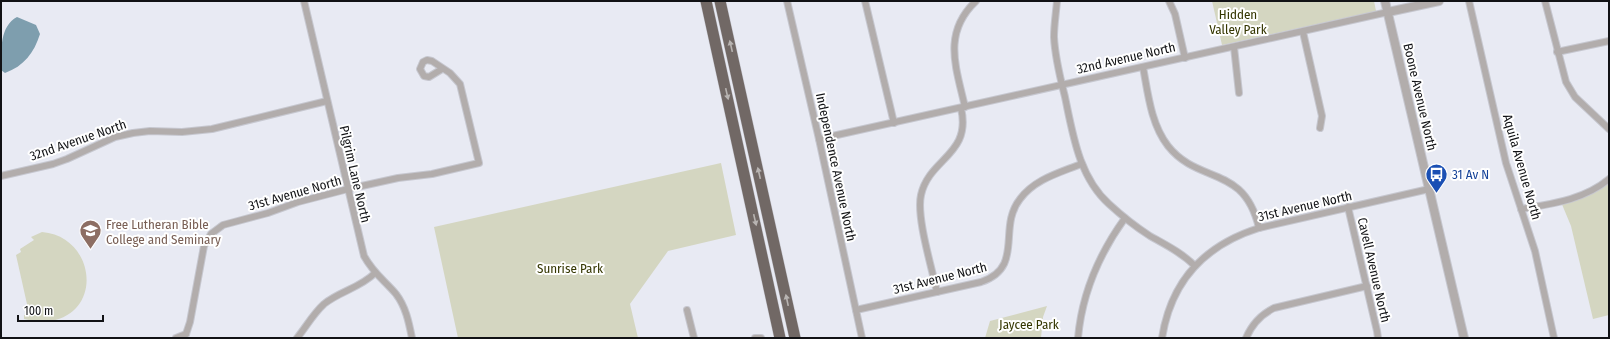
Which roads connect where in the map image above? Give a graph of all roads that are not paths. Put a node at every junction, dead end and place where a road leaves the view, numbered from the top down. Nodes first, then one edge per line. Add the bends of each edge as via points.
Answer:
1 (304, 1) edge
2 (706, 1) edge
3 (720, 1) edge
4 (787, 1) edge
5 (865, 1) edge
6 (966, 1) edge
7 (976, 1) edge
8 (1056, 1) edge
9 (1169, 1) edge
10 (1385, 1) edge
11 (1439, 1) edge
12 (1469, 1) edge
13 (1545, 1) edge
14 (971, 6) junction
15 (1388, 12) junction
16 (1303, 32) junction
17 (1609, 41) edge
18 (1234, 47) junction
19 (1557, 52) junction
20 (1185, 58) junction
21 (1143, 67) junction
22 (442, 69) dead end
23 (1062, 85) junction
24 (1239, 93) dead end
25 (327, 101) junction
26 (963, 107) junction
27 (894, 123) junction
28 (1320, 128) dead end
29 (1609, 129) edge
30 (819, 139) junction
31 (1081, 164) junction
32 (1, 176) edge
33 (1609, 179) edge
34 (348, 189) junction
35 (1430, 189) junction
36 (1348, 207) junction
37 (1521, 209) junction
38 (1125, 218) junction
39 (1259, 228) junction
40 (1195, 266) junction
41 (375, 273) junction
42 (1367, 286) junction
43 (937, 292) junction
44 (688, 310) dead end
45 (856, 310) junction
46 (188, 336) edge
47 (176, 338) edge
48 (296, 338) edge
49 (412, 338) edge
50 (694, 338) edge
51 (780, 338) edge
52 (795, 338) edge
53 (862, 338) edge
54 (1078, 338) edge
55 (1162, 338) edge
56 (1246, 338) edge
57 (1378, 338) edge
58 (1464, 338) edge
59 (1554, 338) edge

1 - 25 street, Pilgrim Lane North
2 -> 51 highway
52 -> 3 highway
4 - 30 street, Independence Avenue North
5 - 27 street
6 - 14 street
7 - 14 street
8 - 23 street via 1055,52
9 - 20 street via 1176,14
10 - 15 street, Boone Avenue North
11 - 15 street, 32nd Avenue North
12 - 37 street, Aquila Avenue North via 1506,163
13 - 19 street
14 - 26 street via 961,19 954,40
15 - 16 street, 32nd Avenue North
15 - 35 street, Boone Avenue North
16 - 18 street, 32nd Avenue North
16 - 28 street via 1322,116
17 - 19 street
18 - 20 street, 32nd Avenue North
18 - 24 street
19 - 29 street via 1570,90
20 - 21 street, 32nd Avenue North
21 - 23 street, 32nd Avenue North
21 - 39 street via 1155,120 1162,137 1186,162 1232,183 1241,190 1252,207
22 - 34 street, 31st Avenue North via 450,73 460,84 479,163
23 - 26 street, 32nd Avenue North
23 - 31 street
25 - 32 street, 32nd Avenue North via 212,129 127,134 97,144 54,164
25 - 34 street, Pilgrim Lane North
26 - 27 street, 32nd Avenue North
26 - 43 street via 964,124 959,141 927,179 920,197 921,219
27 - 30 street, 32nd Avenue North
30 - 45 street, Independence Avenue North
31 - 38 street via 1098,192
31 - 43 street, 31st Avenue North via 1038,182 1020,199 1011,220 1007,260 997,275 981,282
33 - 37 street via 1594,189 1565,201
34 - 41 street, Pilgrim Lane North via 364,256
34 - 46 street, 31st Avenue North via 223,225 211,234 202,251
35 - 36 street, 31st Avenue North
35 - 58 street, Boone Avenue North
36 - 39 street, 31st Avenue North
36 - 42 street, Cavell Avenue North
37 - 59 street, Aquila Avenue North via 1535,251
38 - 40 street via 1177,250
38 - 54 street via 1108,243 1088,285
39 - 40 street, 31st Avenue North via 1232,238
40 - 55 street, 31st Avenue North via 1184,280 1168,310
41 - 48 street via 360,285 324,304
41 - 49 street, Pilgrim Lane North via 397,296 405,311
42 - 56 street via 1274,308 1258,318
42 - 57 street, Cavell Avenue North
43 - 45 street, 31st Avenue North
44 - 50 street
45 - 53 street, Independence Avenue North
46 - 47 street

